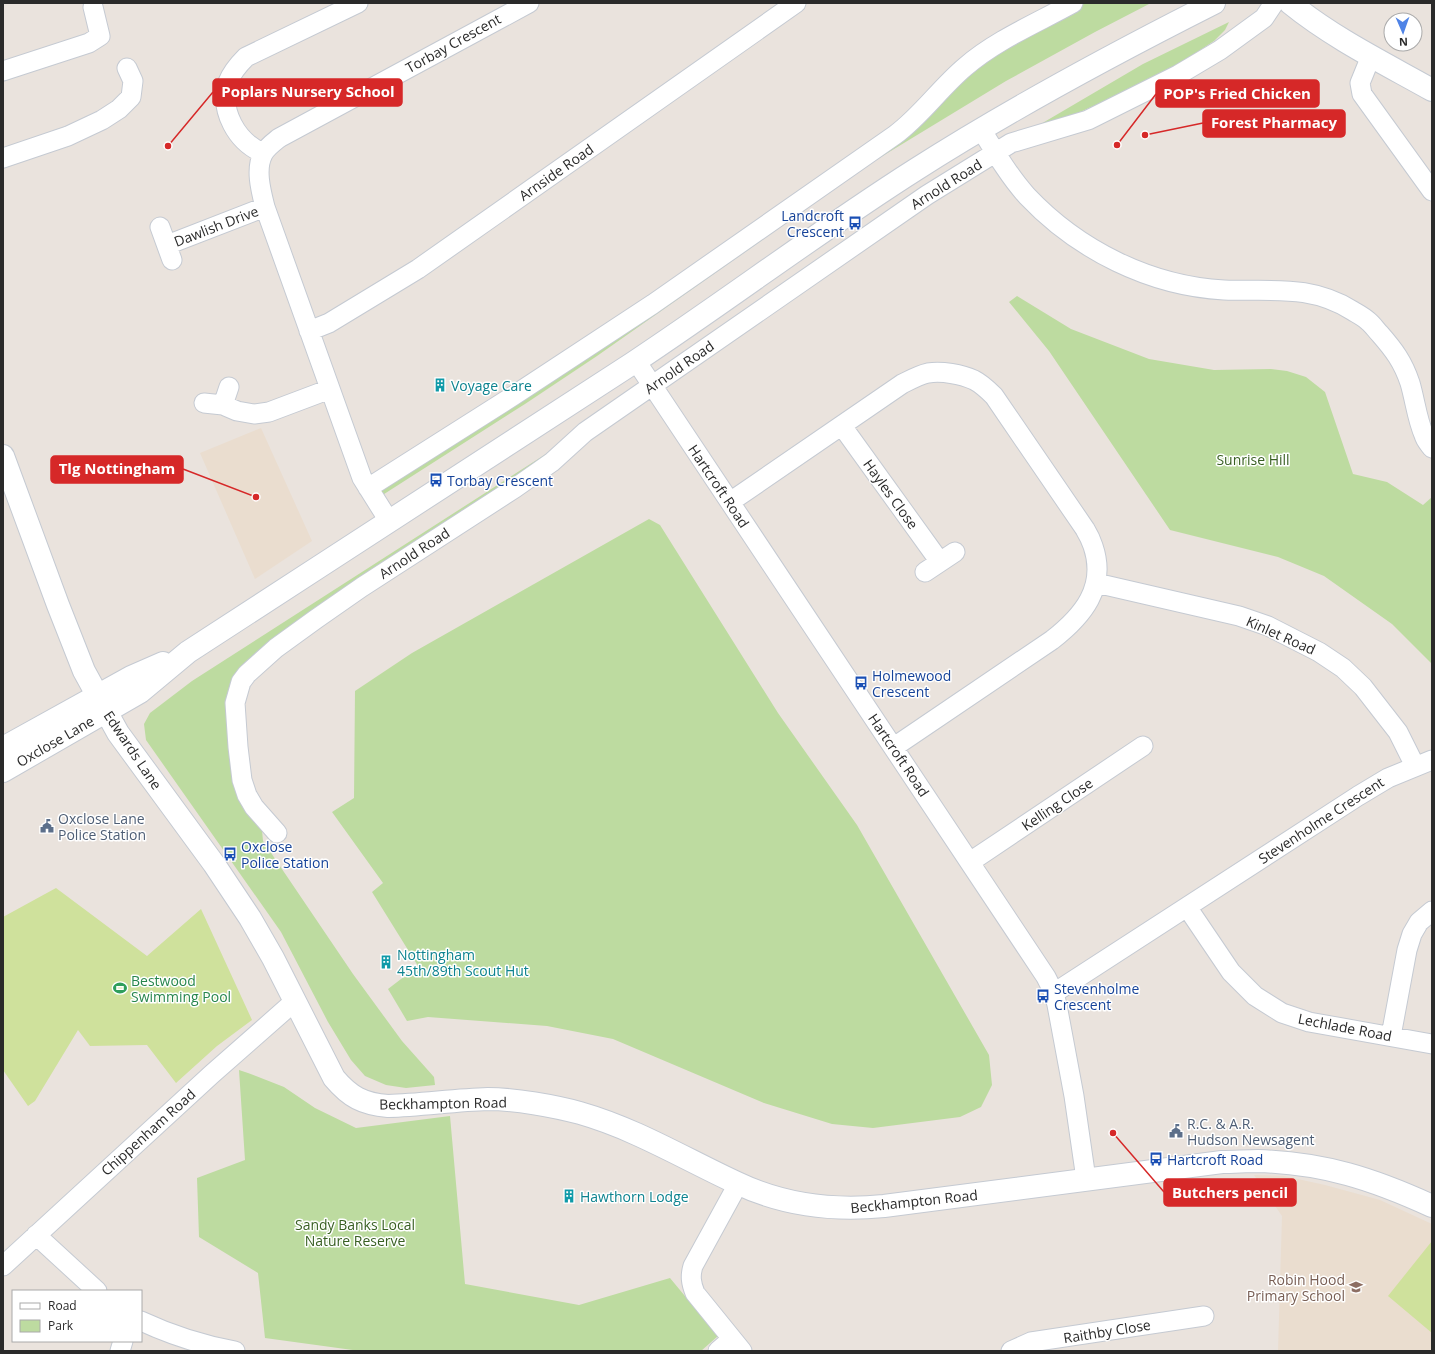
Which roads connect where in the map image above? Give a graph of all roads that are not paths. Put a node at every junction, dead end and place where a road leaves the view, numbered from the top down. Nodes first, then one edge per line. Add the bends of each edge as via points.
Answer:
1 (358, 3) edge
2 (529, 3) edge
3 (796, 3) edge
4 (1073, 3) edge
5 (1214, 3) edge
6 (1274, 3) edge
7 (1290, 3) edge
8 (93, 8) dead end
9 (1371, 56) junction
10 (127, 68) dead end
11 (3, 71) edge
12 (1432, 90) edge
13 (981, 129) junction
14 (263, 153) junction
15 (996, 153) junction
16 (3, 158) edge
17 (1432, 191) edge
18 (265, 207) junction
19 (166, 244) dead end
20 (309, 331) junction
21 (636, 361) junction
22 (652, 386) junction
23 (330, 389) junction
24 (204, 402) dead end
25 (842, 426) junction
26 (1432, 448) edge
27 (3, 456) edge
28 (368, 488) junction
29 (730, 502) junction
30 (389, 521) junction
31 (940, 562) dead end
32 (1096, 583) junction
33 (102, 703) junction
34 (1143, 746) dead end
35 (894, 747) junction
36 (3, 748) edge
37 (1424, 763) edge
38 (3, 771) edge
39 (277, 833) dead end
40 (970, 862) junction
41 (1187, 907) junction
42 (1432, 911) edge
43 (1054, 993) junction
44 (295, 1001) junction
45 (1391, 1036) junction
46 (1432, 1044) edge
47 (1086, 1180) junction
48 (738, 1184) junction
49 (1432, 1206) edge
50 (36, 1235) junction
51 (3, 1266) edge
52 (96, 1290) edge
53 (1204, 1316) dead end
54 (142, 1321) edge
55 (731, 1347) edge
56 (235, 1351) edge
57 (1011, 1351) edge

1 - 14 street via 246,56 235,69 228,82 228,112 235,132 246,143
2 - 14 street, Torbay Crescent via 279,138
3 - 20 street, Arnside Road via 418,269 330,323
4 - 28 street via 992,46 947,83 914,119 895,135 653,304
5 - 13 street, Arnold Road via 1115,53
6 - 15 street, Arnold Road via 1264,18 1178,76 1088,120 1011,143
7 - 9 street via 1313,21
8 - 11 street via 100,36 89,43
9 - 12 street
9 - 17 street via 1360,83 1362,94
10 - 16 street via 138,100 68,136
13 - 15 street
13 - 21 street, Arnold Road via 850,213
14 - 18 street via 259,185
15 - 22 street, Arnold Road via 927,195
15 - 26 street via 1027,196 1050,218 1090,248 1123,265 1153,277 1187,285 1223,290 1280,290 1316,295 1344,306 1368,321 1397,354 1409,381 1424,437
18 - 19 street, Dawlish Drive
18 - 20 street
20 - 23 street
21 - 22 street, Hartcroft Road
21 - 30 street, Arnold Road
22 - 29 street, Hartcroft Road
22 - 39 street, Arnold Road via 585,432 528,480 316,619 276,648 247,674 241,682 235,702 242,780 254,807
23 - 24 street via 269,412 254,414 237,410 226,396
23 - 28 street via 362,478
25 - 29 street
25 - 31 street, Hayles Close
25 - 32 street via 902,384 928,373 945,373 974,380 994,396 1085,529 1096,558
27 - 33 street, Edwards Lane via 84,670
28 - 30 street
29 - 35 street, Hartcroft Road
30 - 33 street, Arnold Road via 188,652 131,677
32 - 35 street via 1089,601 1078,617 1052,640
32 - 37 street, Kinlet Road via 1239,616 1268,626 1320,652 1343,668 1363,687
33 - 36 street, Oxclose Lane
33 - 38 street, Oxclose Lane
33 - 44 street, Edwards Lane via 118,733 214,864 250,918
34 - 40 street, Kelling Close
35 - 40 street, Hartcroft Road
37 - 41 street, Stevenholme Crescent via 1388,778 1358,796
40 - 43 street, Hartcroft Road via 1037,962
41 - 43 street, Stevenholme Crescent
41 - 45 street, Lechlade Road via 1231,972 1255,996 1282,1013 1309,1022
42 - 45 street via 1419,922 1412,934
43 - 47 street, Hartcroft Road via 1074,1096
44 - 48 street, Beckhampton Road via 334,1078 343,1089 363,1102 388,1106 489,1099 579,1113 652,1140
44 - 50 street, Chippenham Road
45 - 46 street, Lechlade Road
47 - 48 street, Beckhampton Road via 852,1209 791,1201
47 - 49 street, Beckhampton Road via 1222,1162 1276,1162 1353,1175 1395,1189
48 - 55 street via 690,1274 695,1293
50 - 51 street, Chippenham Road
50 - 52 street
53 - 57 street, Raithby Close via 1031,1342
54 - 56 street via 198,1343

